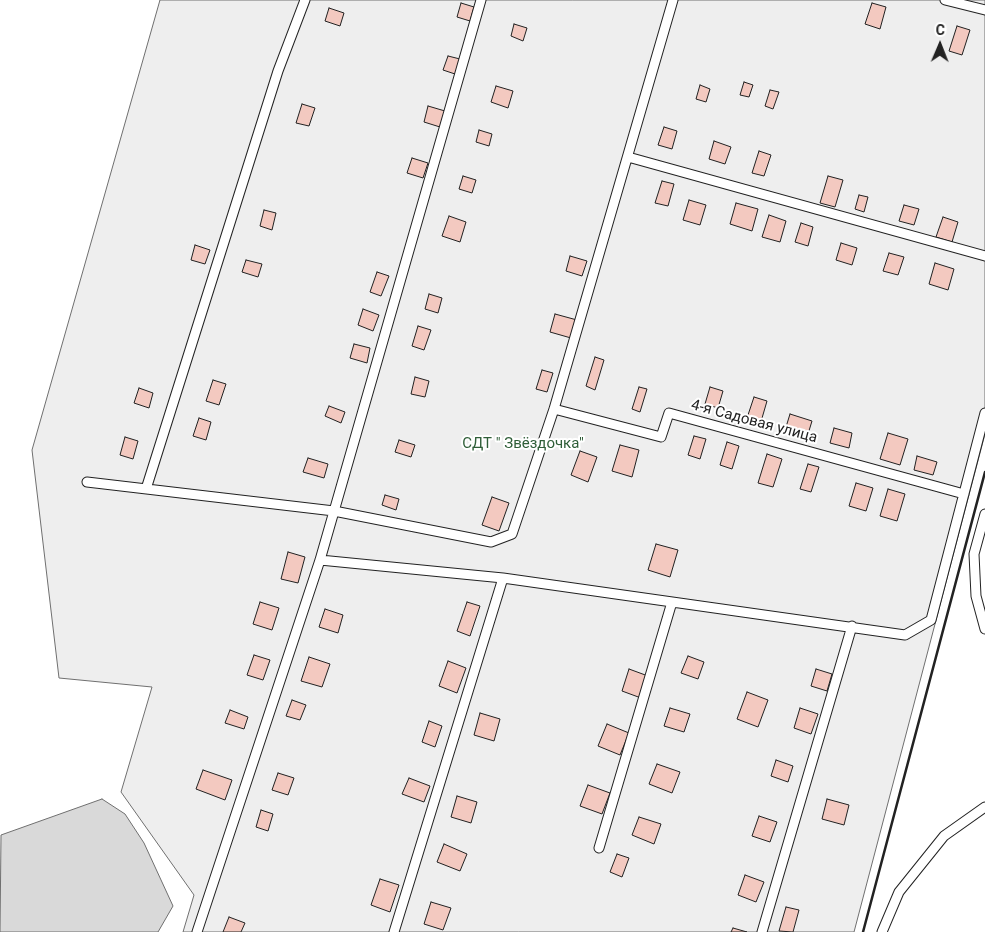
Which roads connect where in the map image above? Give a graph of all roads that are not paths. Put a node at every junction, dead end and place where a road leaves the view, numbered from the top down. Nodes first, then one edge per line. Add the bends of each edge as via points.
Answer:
1 (304, 0) edge
2 (481, 0) edge
3 (673, 0) edge
4 (945, 0) edge
5 (985, 10) edge
6 (628, 157) junction
7 (985, 256) edge
8 (554, 409) junction
9 (985, 413) edge
10 (87, 482) dead end
11 (146, 489) junction
12 (964, 494) junction
13 (334, 511) junction
14 (985, 514) edge
15 (320, 560) junction
16 (503, 578) junction
17 (672, 602) junction
18 (852, 626) junction
19 (985, 629) edge
20 (985, 807) edge
21 (599, 848) dead end
22 (197, 932) edge
23 (394, 932) edge
24 (762, 932) edge
25 (882, 932) edge

1 - 11 lane via 278,71
2 - 13 lane
3 - 6 lane
4 - 5 lane
6 - 7 lane
6 - 8 lane
8 - 12 lane, 4-я Садовая улица via 661,437 670,413
8 - 13 lane via 512,534 490,542
9 - 12 lane
10 - 11 lane
11 - 13 lane
12 - 18 lane via 930,620 905,635
13 - 15 lane
14 - 19 lane via 974,554 976,596
15 - 16 lane
15 - 22 lane
16 - 17 lane
16 - 23 lane
17 - 18 lane
17 - 21 lane
18 - 24 lane
20 - 25 lane via 944,836 899,892

